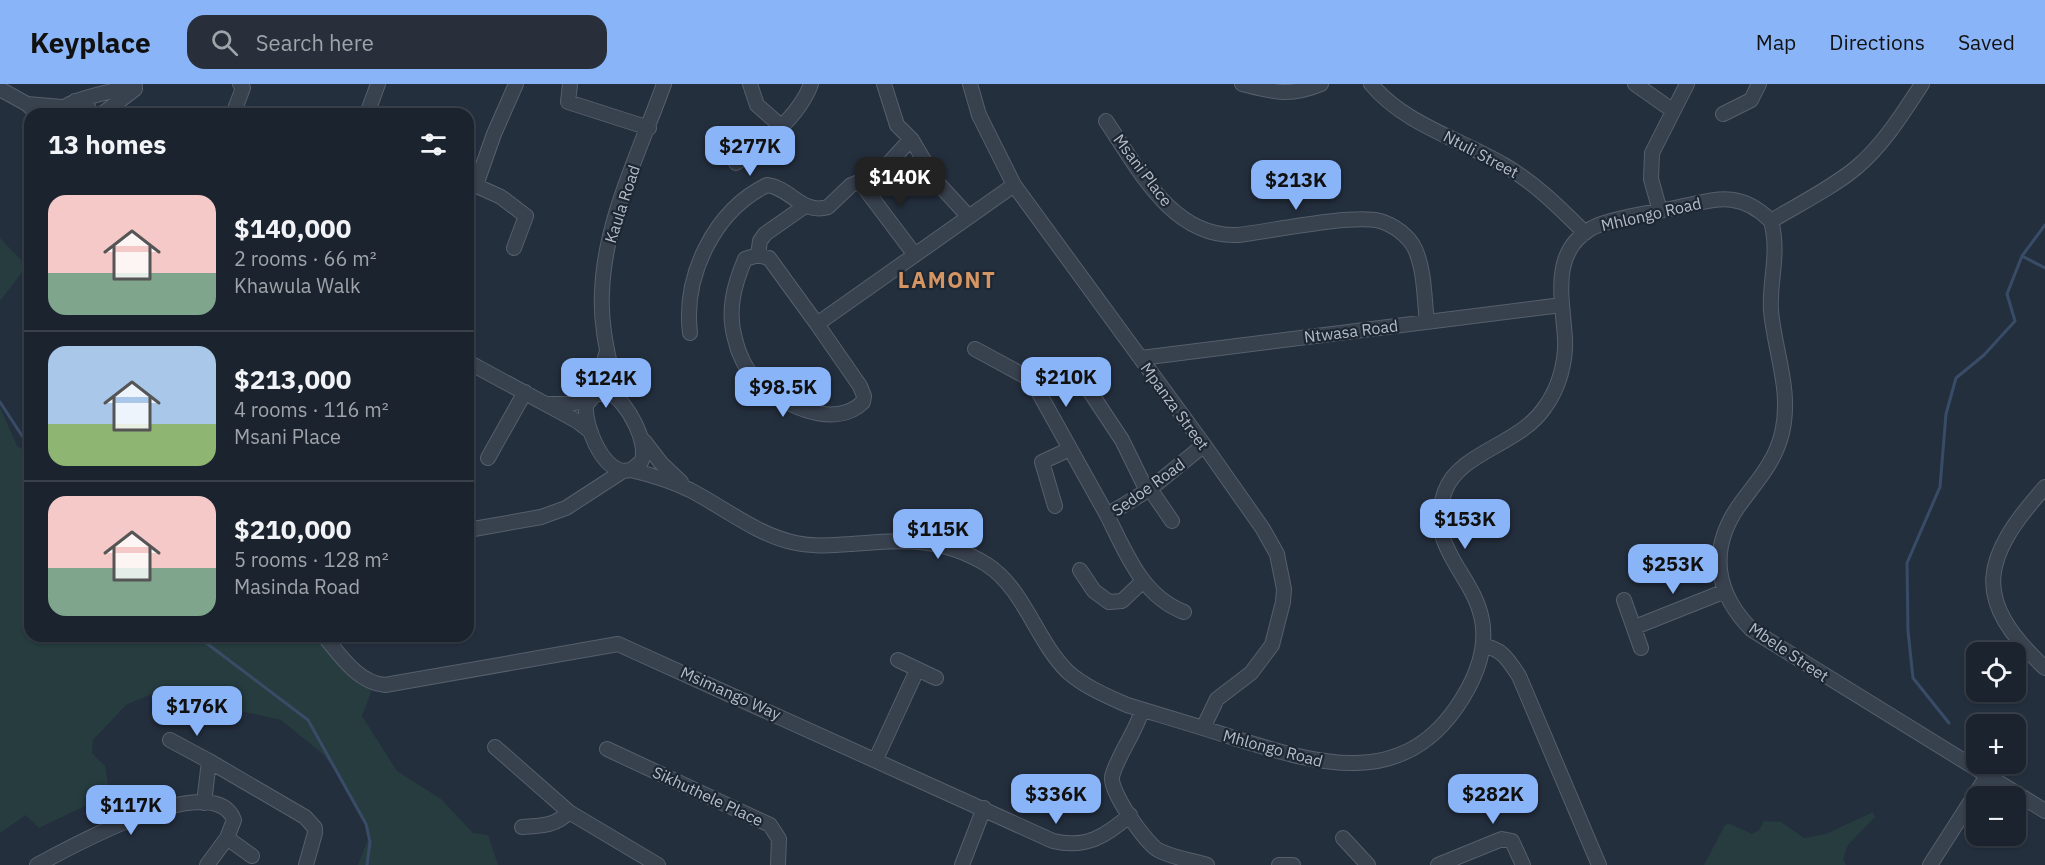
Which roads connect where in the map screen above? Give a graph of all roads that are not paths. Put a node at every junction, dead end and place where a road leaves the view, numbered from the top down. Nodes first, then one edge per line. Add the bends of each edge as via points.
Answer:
1 (135, 84) edge
2 (141, 84) edge
3 (378, 84) edge
4 (516, 84) edge
5 (570, 84) edge
6 (664, 84) edge
7 (750, 84) edge
8 (810, 84) edge
9 (884, 84) edge
10 (970, 84) edge
11 (1242, 84) edge
12 (1321, 84) edge
13 (1371, 84) edge
14 (1635, 84) edge
15 (1687, 84) edge
16 (1759, 84) edge
17 (1922, 84) edge
18 (241, 86) edge
19 (0, 89) edge
20 (27, 104) junction
21 (65, 107) edge
22 (31, 108) edge
23 (88, 108) edge
24 (110, 108) edge
25 (235, 108) edge
26 (369, 108) edge
27 (1672, 110) junction
28 (1723, 114) dead end
29 (1106, 121) dead end
30 (781, 126) junction
31 (649, 128) junction
32 (911, 139) junction
33 (736, 163) dead end
34 (474, 179) edge
35 (860, 182) junction
36 (474, 185) edge
37 (1014, 185) junction
38 (805, 207) junction
39 (1660, 211) junction
40 (968, 216) junction
41 (1771, 221) junction
42 (1585, 233) junction
43 (514, 248) dead end
44 (758, 255) junction
45 (915, 255) junction
46 (1562, 305) junction
47 (1427, 322) junction
48 (817, 324) junction
49 (690, 333) dead end
50 (975, 349) dead end
51 (606, 354) junction
52 (1141, 358) junction
53 (474, 365) edge
54 (1034, 384) junction
55 (525, 392) junction
56 (592, 397) junction
57 (617, 397) junction
58 (545, 404) junction
59 (591, 432) junction
60 (642, 439) junction
61 (1204, 445) junction
62 (1070, 449) junction
63 (603, 455) junction
64 (488, 458) dead end
65 (627, 470) junction
66 (2045, 487) edge
67 (1149, 490) junction
68 (692, 491) junction
69 (587, 495) junction
70 (1055, 506) dead end
71 (1107, 515) junction
72 (1172, 521) dead end
73 (474, 529) edge
74 (1080, 570) dead end
75 (1143, 581) junction
76 (1723, 592) junction
77 (1624, 600) dead end
78 (1184, 612) dead end
79 (1635, 627) junction
80 (330, 642) edge
81 (1483, 646) junction
82 (1641, 648) dead end
83 (898, 660) dead end
84 (2045, 668) edge
85 (917, 670) junction
86 (936, 678) dead end
87 (1142, 710) junction
88 (1203, 728) junction
89 (170, 740) dead end
90 (495, 747) dead end
91 (607, 748) dead end
92 (876, 759) junction
93 (209, 762) junction
94 (1987, 776) junction
95 (204, 803) junction
96 (984, 808) junction
97 (2045, 811) edge
98 (568, 812) junction
99 (1130, 815) junction
100 (522, 827) dead end
101 (227, 838) junction
102 (1343, 838) dead end
103 (252, 856) dead end
104 (1463, 860) edge
105 (1363, 863) edge
106 (37, 865) edge
107 (207, 865) edge
108 (306, 865) edge
109 (658, 865) edge
110 (778, 865) edge
111 (962, 865) edge
112 (1207, 865) edge
113 (1278, 865) edge
114 (1293, 865) edge
115 (1438, 865) edge
116 (1523, 865) edge
117 (1599, 865) edge
118 (1930, 865) edge

1 - 21 street
2 - 24 street
3 - 26 street
4 - 34 street
5 - 31 street via 568,102
6 - 31 street, Kaula Road
7 - 30 street via 757,105
8 - 30 street via 807,95
9 - 32 street via 894,119
10 - 37 street, Mpanza Street via 979,115
11 - 12 street via 1282,94 1300,93
13 - 42 street, Ntuli Street via 1404,112 1526,178
14 - 27 street
15 - 27 street
16 - 28 street via 1751,100
17 - 41 street via 1865,159 1836,182
18 - 25 street
19 - 20 street
20 - 21 street
20 - 22 street
21 - 23 street
27 - 39 street via 1650,164
29 - 47 street, Msani Place via 1171,209 1203,230 1238,235 1370,220 1394,227 1415,250
30 - 33 street
31 - 51 street, Kaula Road via 607,249 602,293
32 - 35 street via 878,175
32 - 40 street via 936,181
35 - 38 street via 828,207
35 - 45 street
36 - 43 street via 501,197 526,216
37 - 40 street
37 - 52 street, Mpanza Street
38 - 44 street via 765,234
38 - 49 street via 783,189 767,185 729,214 700,261 689,300
39 - 41 street, Mhlongo Road via 1734,199 1759,209
39 - 42 street, Mhlongo Road via 1595,226
40 - 45 street
41 - 76 street, Mbele Street via 1776,260 1771,309 1786,411 1782,434 1769,465 1738,508 1723,540
42 - 46 street, Mhlongo Road via 1570,249 1563,266
44 - 48 street via 769,258
44 - 48 street via 745,259 734,290 731,317 735,340 751,374 796,407 829,413 850,411 863,402 864,396
45 - 48 street
46 - 47 street, Ntwasa Road
46 - 81 street, Mhlongo Road via 1563,364 1544,410 1517,435 1465,464 1446,488 1440,505 1444,544 1481,616
47 - 52 street, Ntwasa Road
50 - 54 street
51 - 56 street, Kaula Road
51 - 57 street, Kaula Road
52 - 61 street, Mpanza Street
53 - 55 street
54 - 62 street
54 - 67 street via 1059,370 1078,375 1122,440
55 - 58 street
55 - 64 street
56 - 57 street via 604,393
56 - 58 street via 570,404
56 - 59 street, Kaula Road via 585,411
57 - 60 street, Kaula Road
58 - 59 street
59 - 63 street
60 - 65 street via 644,456 637,467
60 - 68 street, Mhlongo Road
61 - 67 street, Sedoe Road
61 - 88 street, Mpanza Street via 1271,543 1284,589 1272,645 1251,673 1217,699
62 - 70 street via 1042,462
62 - 71 street
63 - 65 street via 612,467
63 - 69 street via 599,477
65 - 68 street, Mhlongo Road via 665,479
65 - 69 street
66 - 84 street via 2005,539 1994,570 1994,596 2000,616 2010,633
67 - 71 street, Sedoe Road
67 - 72 street
68 - 87 street, Mhlongo Road via 769,534 797,544 914,540 965,554 1006,581 1069,672 1105,695
69 - 73 street via 553,513
71 - 75 street, Sedoe Road
74 - 75 street via 1094,591 1109,602 1122,601
75 - 78 street, Sedoe Road via 1164,602
76 - 79 street
76 - 94 street, Mbele Street via 1752,630
77 - 79 street
79 - 82 street
80 - 92 street, Msimango Way via 362,677 385,685 618,644
81 - 88 street, Mhlongo Road via 1464,698 1436,732 1380,761 1343,765 1319,762
81 - 117 street via 1503,653 1519,675
83 - 85 street
85 - 86 street
85 - 92 street
87 - 88 street, Mhlongo Road
87 - 99 street via 1113,776 1113,787
89 - 93 street
90 - 98 street
91 - 110 street, Sikhuthele Place via 770,825 778,839
92 - 96 street, Msimango Way
93 - 95 street
93 - 108 street via 305,817 315,828
94 - 97 street, Mbele Street
94 - 118 street
95 - 101 street via 231,814 233,822
95 - 106 street via 157,808
96 - 99 street, Msimango Way via 1053,841 1076,844 1109,834
96 - 111 street
98 - 100 street via 556,822
98 - 109 street
99 - 112 street via 1152,846
101 - 103 street
101 - 107 street
102 - 105 street
104 - 115 street
104 - 116 street via 1494,842 1508,839 1515,845
113 - 114 street

